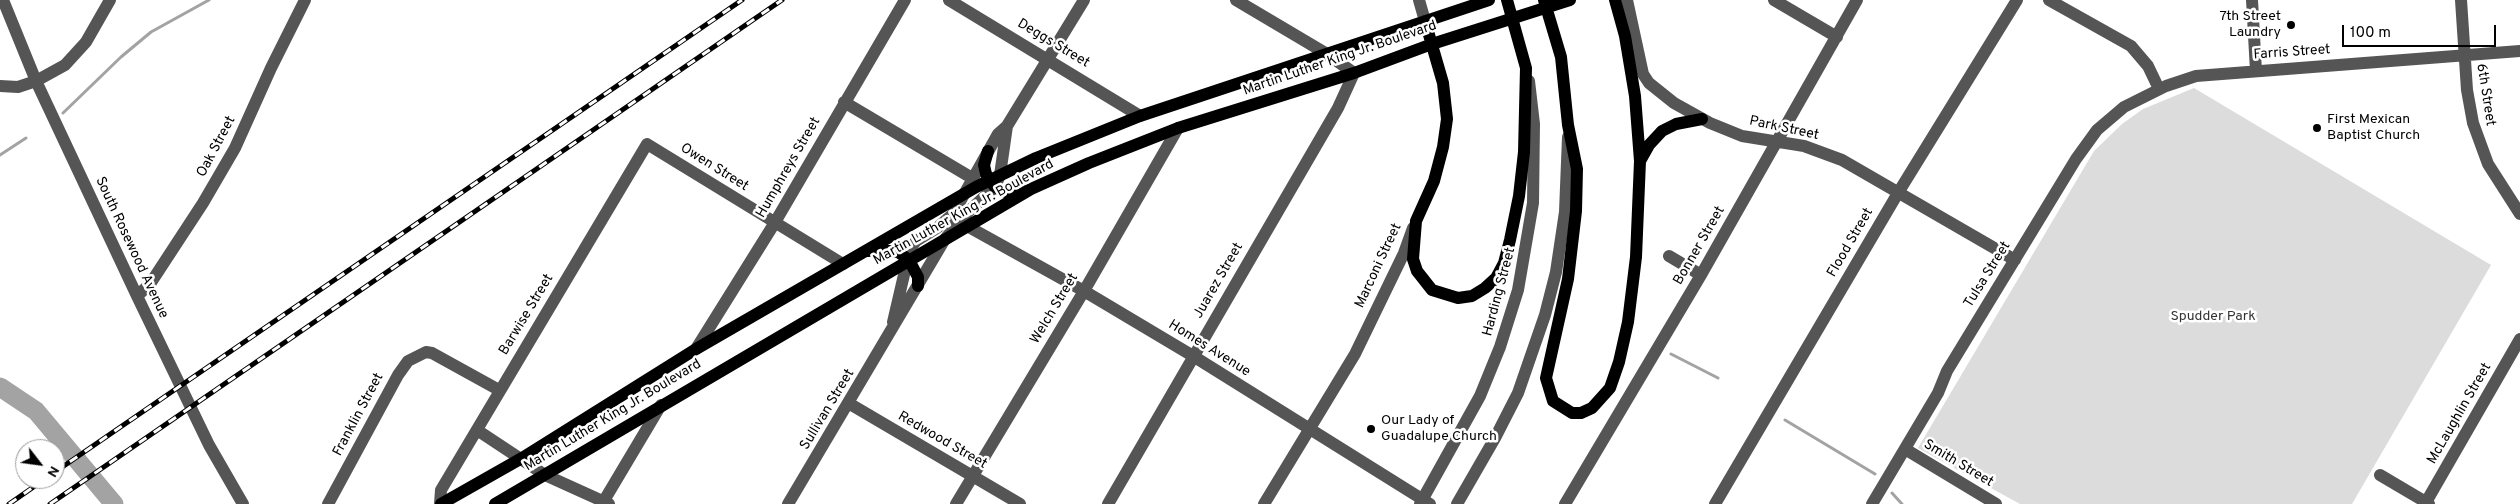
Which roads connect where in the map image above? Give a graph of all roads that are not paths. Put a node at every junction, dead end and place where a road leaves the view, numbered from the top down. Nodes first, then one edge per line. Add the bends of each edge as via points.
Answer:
1 (3, 0) edge
2 (110, 0) edge
3 (305, 0) edge
4 (905, 0) edge
5 (949, 0) edge
6 (1084, 0) edge
7 (1236, 0) edge
8 (1419, 0) edge
9 (1489, 0) edge
10 (1507, 0) edge
11 (1544, 0) edge
12 (1570, 0) edge
13 (1615, 0) edge
14 (1626, 0) edge
15 (1774, 0) edge
16 (1857, 0) edge
17 (2017, 0) edge
18 (2050, 0) edge
19 (2252, 0) edge
20 (2461, 0) edge
21 (1426, 21) junction
22 (1837, 37) junction
23 (1432, 44) junction
24 (2520, 51) edge
25 (1327, 54) junction
26 (2464, 55) junction
27 (1048, 58) junction
28 (1526, 68) junction
29 (2256, 71) junction
30 (1354, 73) junction
31 (36, 82) junction
32 (0, 86) edge
33 (2159, 89) junction
34 (844, 102) junction
35 (1140, 116) junction
36 (1702, 119) junction
37 (1568, 125) junction
38 (1007, 126) junction
39 (1178, 128) junction
40 (1778, 140) junction
41 (647, 144) joint
42 (988, 151) junction
43 (1640, 161) junction
44 (972, 178) junction
45 (995, 181) junction
46 (1031, 190) junction
47 (1898, 193) junction
48 (964, 194) junction
49 (2520, 214) edge
50 (1416, 221) junction
51 (774, 224) junction
52 (967, 226) junction
53 (945, 239) junction
54 (865, 251) junction
55 (1669, 256) dead end
56 (909, 260) junction
57 (2016, 260) junction
58 (842, 264) junction
59 (1701, 275) junction
60 (918, 286) junction
61 (1084, 291) junction
62 (137, 296) junction
63 (892, 331) junction
64 (2520, 339) edge
65 (696, 349) junction
66 (1193, 356) junction
67 (499, 390) junction
68 (850, 404) junction
69 (661, 405) junction
70 (1309, 429) junction
71 (477, 430) junction
72 (1905, 449) junction
73 (522, 458) junction
74 (545, 475) junction
75 (2380, 475) dead end
76 (972, 476) junction
77 (1424, 502) edge
78 (605, 503) edge
79 (243, 504) edge
80 (328, 504) edge
81 (441, 504) edge
82 (495, 504) edge
83 (788, 504) edge
84 (956, 504) edge
85 (1020, 504) edge
86 (1108, 504) edge
87 (1264, 504) edge
88 (1457, 504) edge
89 (1565, 504) edge
90 (1715, 504) edge
91 (1872, 504) edge
92 (1996, 504) edge
93 (2427, 504) edge

1 - 31 street, South Rosewood Avenue
2 - 31 street via 73,59
3 - 62 street, Oak Street via 235,148 150,284
4 - 34 street, Humphreys Street
5 - 27 street, Deggs Street
6 - 27 street, Sullivan Street
7 - 25 street
8 - 21 street
9 - 21 main road, Martin Luther King Jr. Boulevard
10 - 28 main road
11 - 37 main road via 1561,58
12 - 23 main road, Martin Luther King Jr. Boulevard
13 - 43 main road via 1635,96
14 - 36 street, Park Street via 1643,74 1659,92
15 - 22 street
16 - 22 street, Bonner Street
17 - 47 street, Flood Street
18 - 33 street via 2131,46 2148,66
19 - 29 street
20 - 26 street, 6th Street
21 - 23 main road, Marconi Street
21 - 25 main road, Martin Luther King Jr. Boulevard
22 - 40 street, Bonner Street
23 - 30 main road, Martin Luther King Jr. Boulevard
23 - 50 main road, Marconi Street via 1443,83 1447,119 1444,147 1434,181
24 - 26 street, Farris Street
25 - 30 street
25 - 35 main road, Martin Luther King Jr. Boulevard
26 - 29 street, Farris Street
26 - 49 street, 6th Street via 2475,131 2488,164
27 - 35 street, Deggs Street
27 - 38 street, Sullivan Street
28 - 50 main road via 1524,152 1518,196 1504,263 1496,278 1472,296 1458,298 1432,290 1417,271 1413,259
28 - 77 street, Harding Street via 1531,94 1535,163 1530,228 1518,290 1480,396
29 - 33 street, Farris Street via 2196,76
30 - 39 main road, Martin Luther King Jr. Boulevard
30 - 66 street, Juarez Street via 1338,108
31 - 32 street via 18,87
31 - 62 street, South Rosewood Avenue
33 - 57 street, Tulsa Street via 2116,113 2086,142
34 - 44 street
34 - 51 street, Humphreys Street
35 - 45 main road, Martin Luther King Jr. Boulevard via 1036,158
36 - 40 street, Park Street via 1742,136
36 - 43 main road via 1676,124 1662,131
37 - 43 main road via 1577,169 1576,211 1568,279 1546,378 1553,401 1572,413 1581,413 1602,401 1619,362 1634,288
37 - 88 street via 1565,212 1546,315 1518,393
38 - 42 street, Sullivan Street
38 - 45 street, Sullivan Street
39 - 46 main road, Martin Luther King Jr. Boulevard
39 - 61 street, Welch Street
40 - 47 street, Park Street via 1831,155
40 - 59 street, Bonner Street
41 - 51 street, Owen Street
41 - 67 street, Barwise Street
42 - 44 street, Sullivan Street
42 - 45 main road via 984,165
44 - 48 street, Sullivan Street
45 - 46 main road via 1008,193
45 - 48 main road, Martin Luther King Jr. Boulevard
45 - 53 street, Sullivan Street
46 - 52 main road, Martin Luther King Jr. Boulevard
47 - 57 street, Park Street
47 - 90 street, Flood Street
48 - 54 main road, Martin Luther King Jr. Boulevard
48 - 56 street, Sullivan Street via 953,214 916,241 910,249
50 - 70 street, Marconi Street via 1355,354
51 - 58 street, Owen Street
51 - 65 street, Humphreys Street
52 - 53 main road, Martin Luther King Jr. Boulevard
52 - 61 street, Homes Avenue
53 - 56 main road, Martin Luther King Jr. Boulevard
53 - 60 street, Sullivan Street
54 - 56 main road via 898,252
54 - 58 main road, Martin Luther King Jr. Boulevard
55 - 59 street
56 - 60 main road via 918,277
56 - 63 street, Sullivan Street
56 - 69 main road, Martin Luther King Jr. Boulevard
57 - 72 street, Tulsa Street via 1947,371 1938,393
58 - 65 main road, Martin Luther King Jr. Boulevard
59 - 89 street, Bonner Street
60 - 63 street, Sullivan Street
61 - 66 street, Homes Avenue
61 - 76 street, Welch Street
62 - 79 street, South Rosewood Avenue via 209,445
63 - 68 street, Sullivan Street
64 - 93 street, McLaughlin Street
65 - 73 main road, Martin Luther King Jr. Boulevard
66 - 70 street, Homes Avenue
66 - 86 street, Juarez Street
67 - 71 street, Barwise Street
67 - 80 street, Franklin Street via 443,357 428,352 408,360
68 - 76 street, Redwood Street
68 - 83 street, Sullivan Street
69 - 74 main road, Martin Luther King Jr. Boulevard
69 - 78 street
70 - 77 street, Homes Avenue
70 - 87 street, Marconi Street
71 - 73 street
71 - 81 street, Barwise Street via 441,490
72 - 91 street, Tulsa Street
72 - 92 street, Smith Street
73 - 74 street
73 - 81 main road, Martin Luther King Jr. Boulevard
74 - 78 street
74 - 82 main road, Martin Luther King Jr. Boulevard
75 - 93 street
76 - 84 street, Welch Street
76 - 85 street, Redwood Street

